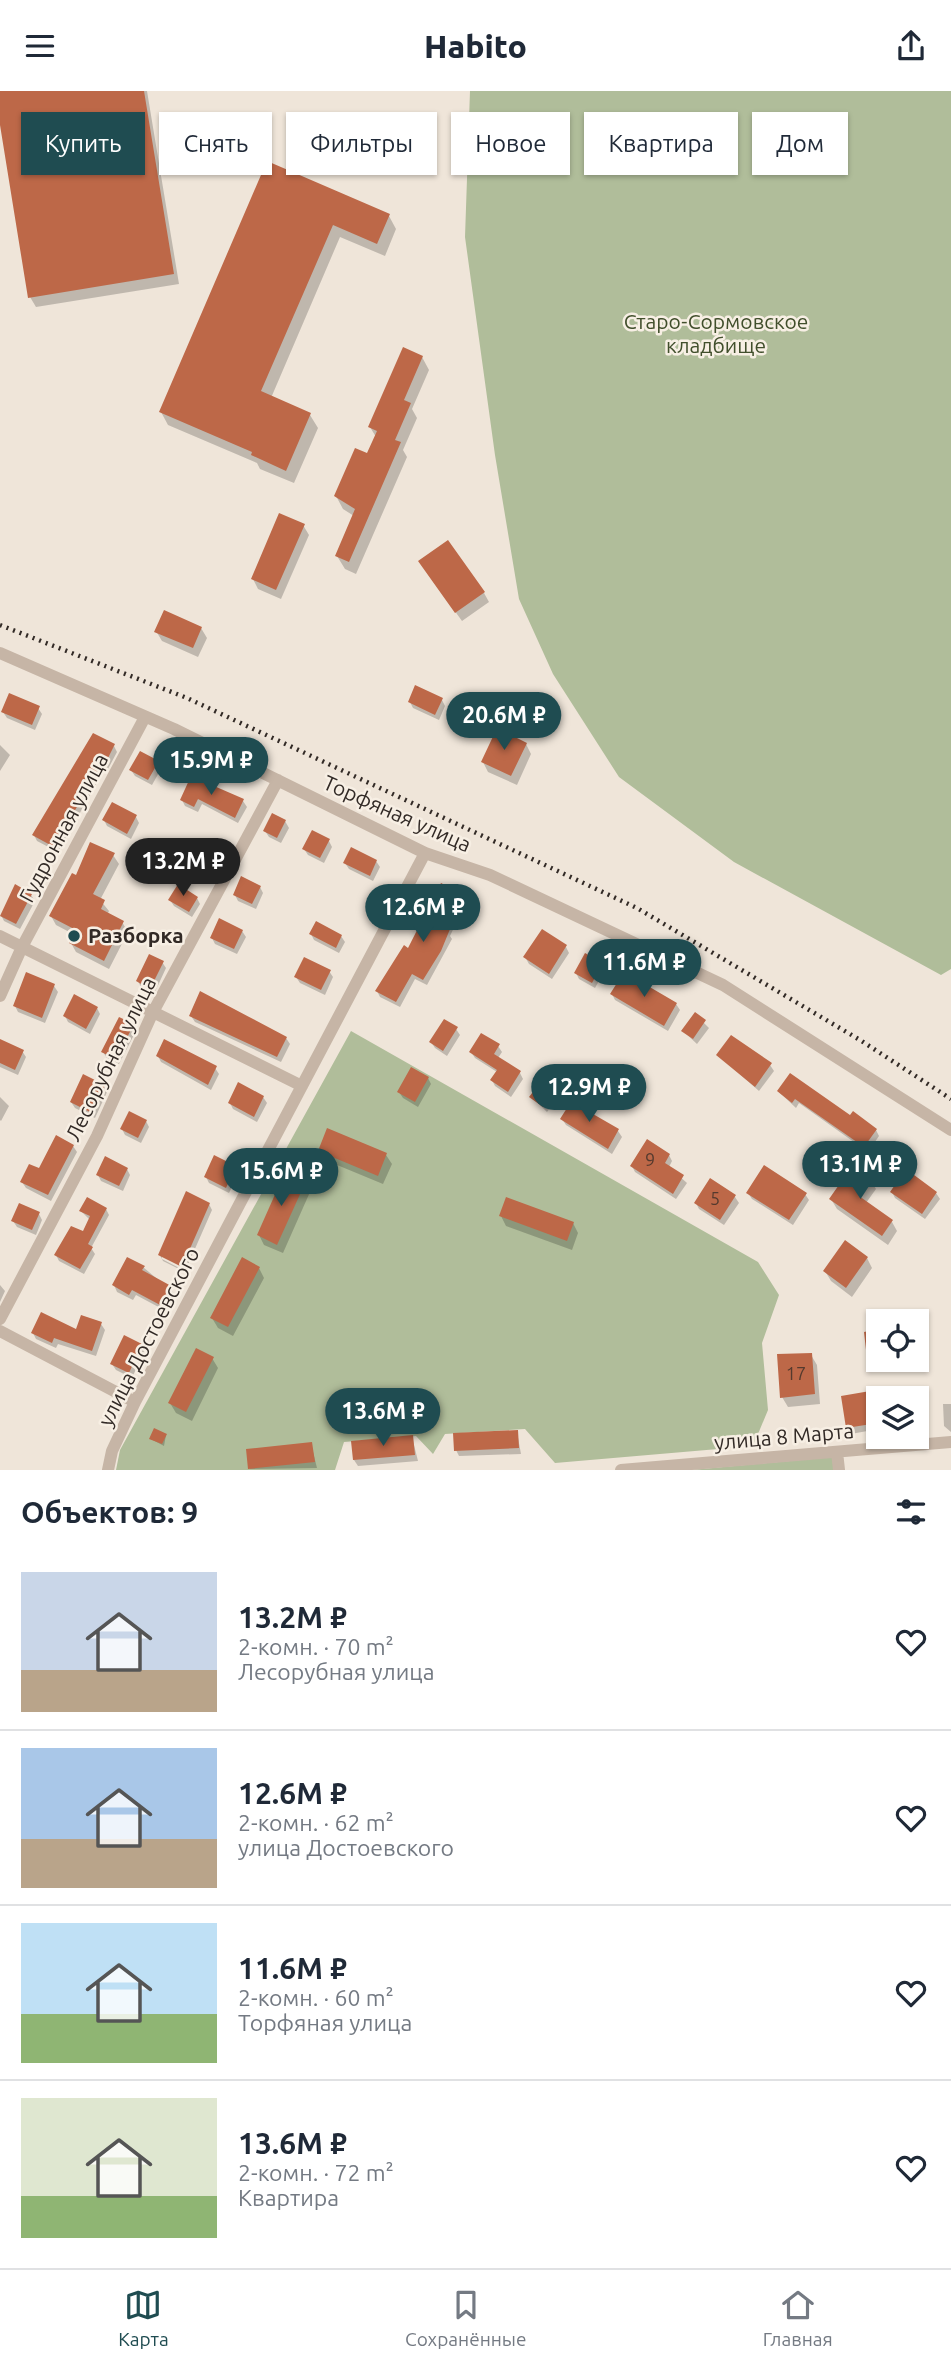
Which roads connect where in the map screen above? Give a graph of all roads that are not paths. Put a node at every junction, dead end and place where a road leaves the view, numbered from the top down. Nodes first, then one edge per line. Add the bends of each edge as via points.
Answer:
1 (1, 656) edge
2 (145, 717) junction
3 (278, 780) junction
4 (425, 853) junction
5 (0, 936) edge
6 (22, 947) junction
7 (0, 996) edge
8 (152, 1014) junction
9 (302, 1086) junction
10 (951, 1130) edge
11 (0, 1319) edge
12 (0, 1331) edge
13 (135, 1402) junction
14 (951, 1442) edge
15 (837, 1452) junction
16 (108, 1470) edge
17 (621, 1470) edge
18 (839, 1470) edge

1 - 2 street, Торфяная улица
2 - 3 street, Торфяная улица
2 - 6 street, Гудронная улица
3 - 4 street, Торфяная улица
3 - 8 street, Лесорубная улица
4 - 9 street, улица Достоевского
4 - 10 street, Торфяная улица via 490,875 723,985
5 - 6 street
6 - 7 street, Гудронная улица
6 - 8 street
8 - 9 street
8 - 11 street, Лесорубная улица via 97,1136
9 - 13 street, улица Достоевского
12 - 13 street
13 - 16 street, улица Достоевского
14 - 15 street, улица 8 Марта
15 - 17 street, улица 8 Марта
15 - 18 street

